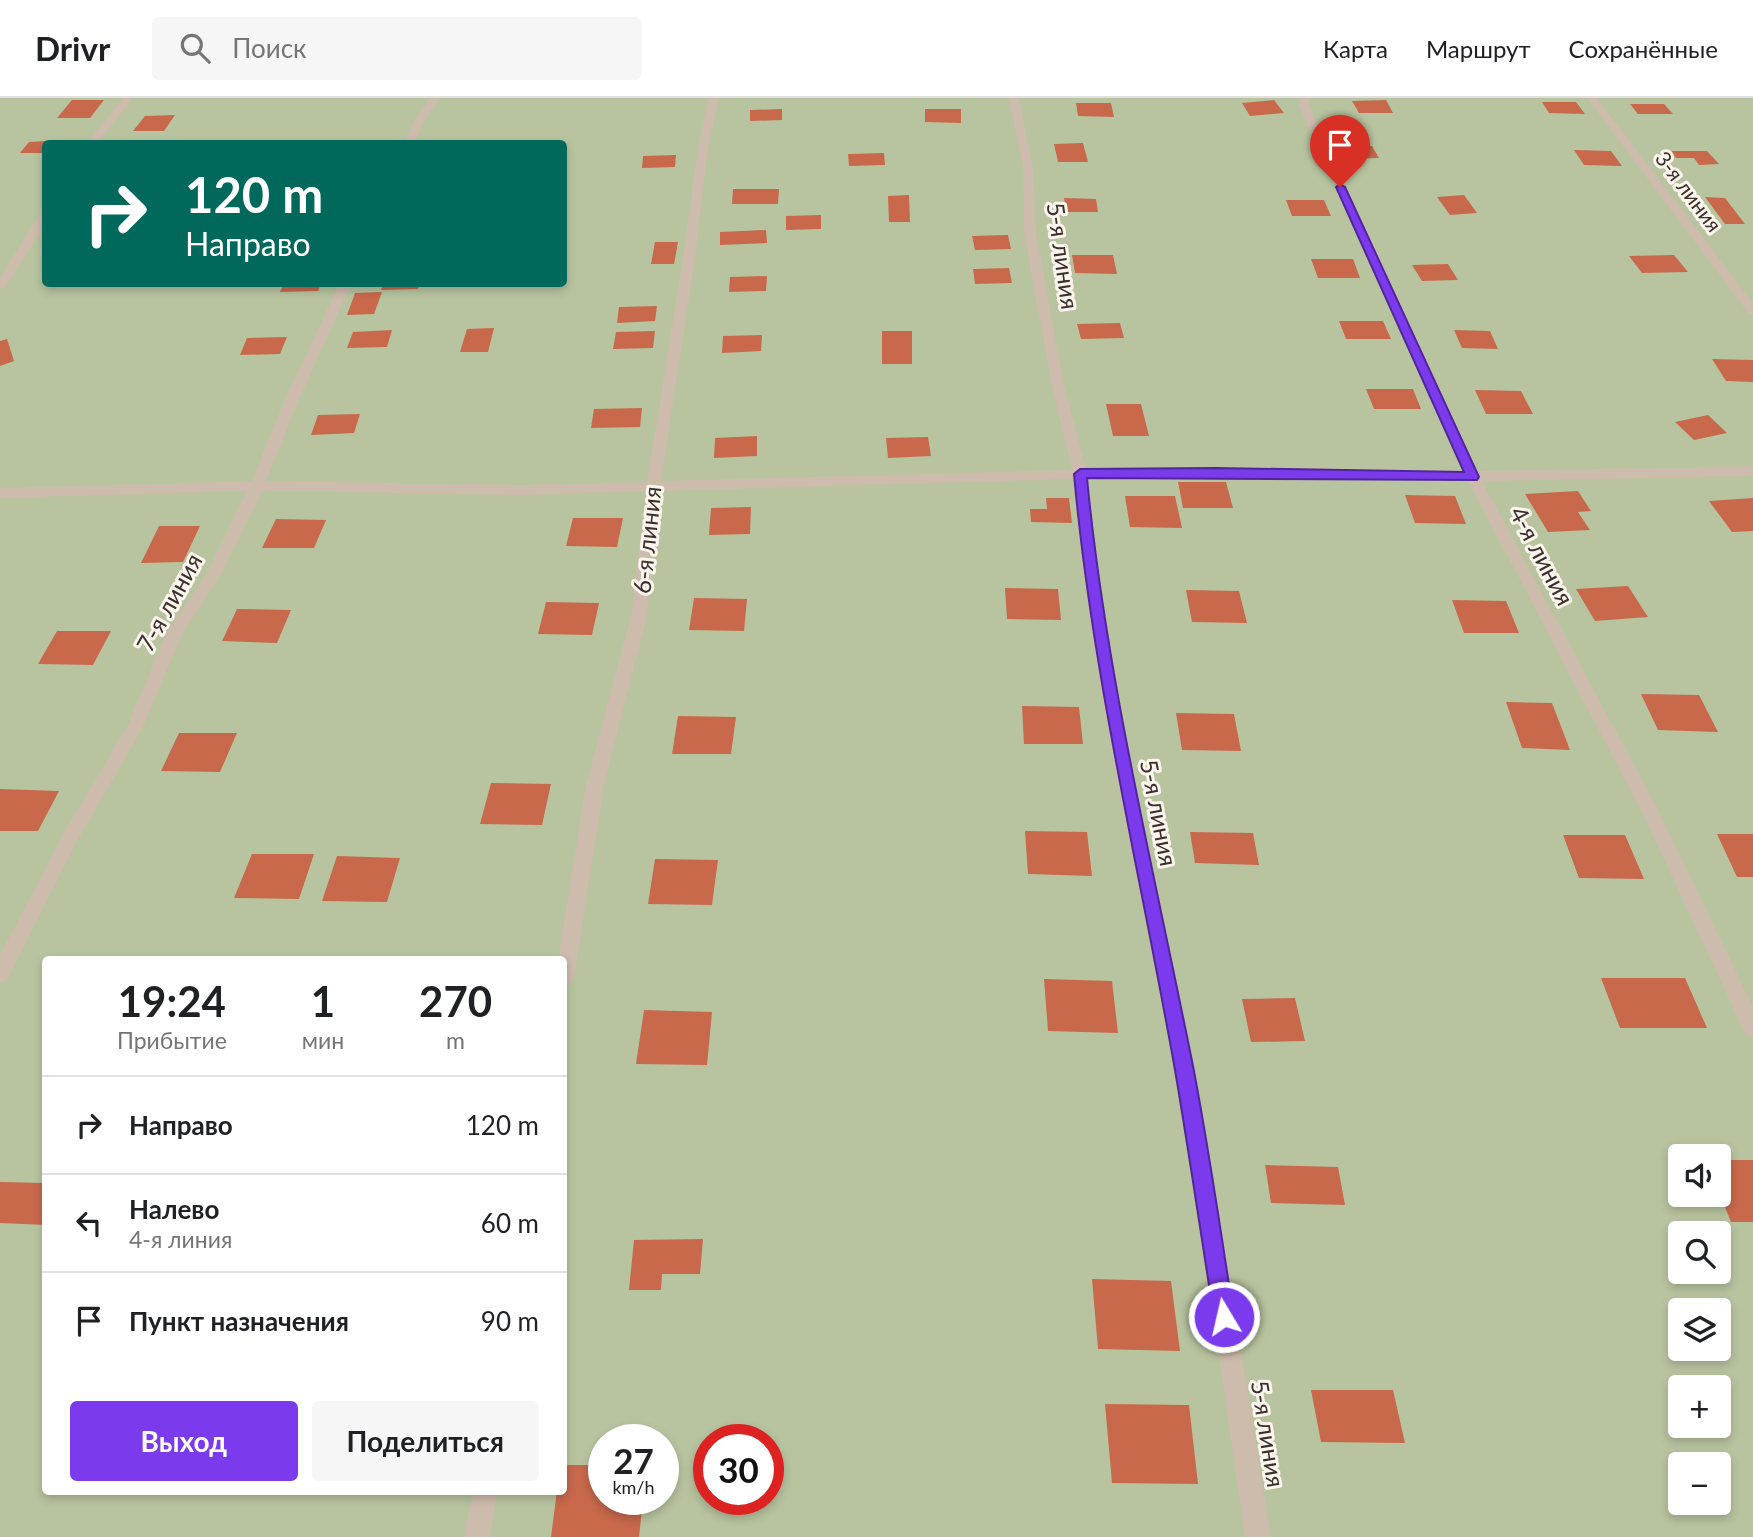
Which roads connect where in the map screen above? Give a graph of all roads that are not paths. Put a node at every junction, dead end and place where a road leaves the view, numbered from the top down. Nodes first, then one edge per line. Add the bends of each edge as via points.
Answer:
1 (128, 98) edge
2 (435, 98) edge
3 (714, 98) edge
4 (1014, 98) edge
5 (1304, 98) edge
6 (1592, 98) edge
7 (94, 140) edge
8 (411, 140) edge
9 (42, 220) edge
10 (0, 286) edge
11 (344, 287) edge
12 (1753, 311) edge
13 (1753, 471) edge
14 (1080, 474) junction
15 (1473, 477) junction
16 (257, 486) junction
17 (653, 487) junction
18 (0, 493) edge
19 (567, 959) edge
20 (0, 974) edge
21 (1753, 1028) edge
22 (484, 1495) edge
23 (477, 1537) edge
24 (1258, 1537) edge

1 - 7 street
2 - 8 street
3 - 17 street, 6-я линия
4 - 14 street, 5-я линия via 1028,167 1030,233 1058,386
5 - 15 street, 4-я линия via 1378,273
6 - 12 street, 3-я линия
9 - 10 street
11 - 16 street, 7-я линия
13 - 15 street
14 - 15 street
14 - 17 street
14 - 24 street, 5-я линия via 1088,562 1184,1070
15 - 21 street, 4-я линия via 1650,811
16 - 17 street via 388,490
16 - 18 street
16 - 20 street, 7-я линия via 213,575 175,632 134,729 71,836
17 - 19 street, 6-я линия via 639,616 595,785
22 - 23 street

